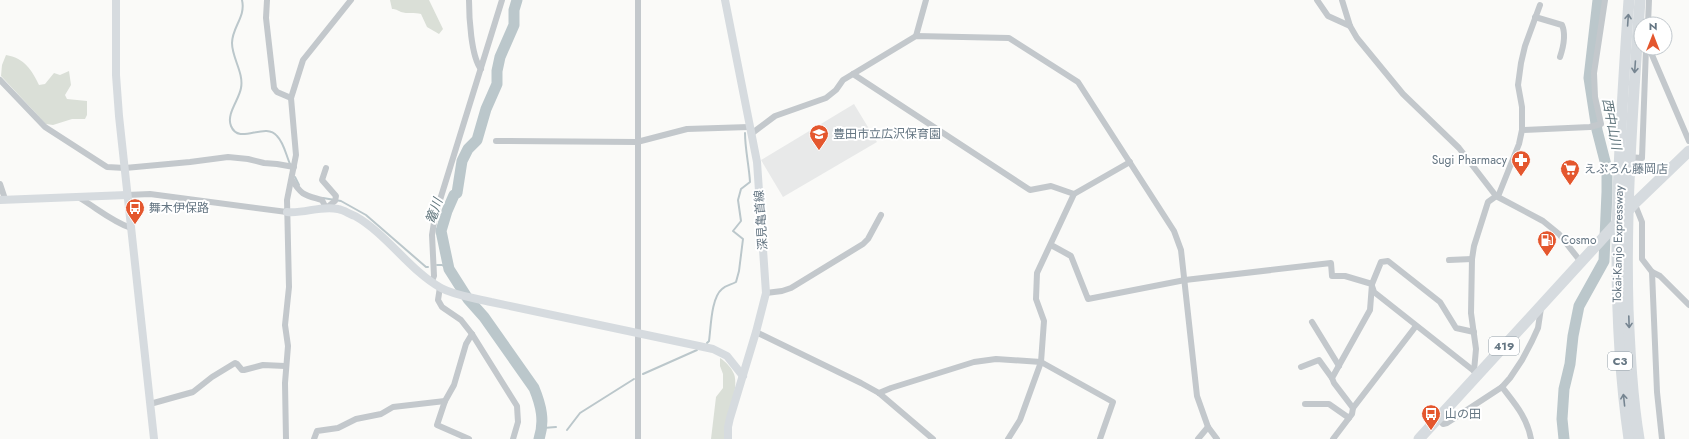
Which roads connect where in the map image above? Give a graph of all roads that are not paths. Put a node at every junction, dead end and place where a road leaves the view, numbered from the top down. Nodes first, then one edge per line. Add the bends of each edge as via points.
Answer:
1 (116, 0) edge
2 (266, 0) edge
3 (351, 0) edge
4 (469, 0) edge
5 (502, 0) edge
6 (638, 0) edge
7 (725, 0) edge
8 (926, 0) edge
9 (1317, 0) edge
10 (1605, 0) edge
11 (1629, 0) edge
12 (1640, 0) edge
13 (1650, 0) edge
14 (1343, 1) edge
15 (1540, 5) dead end
16 (1649, 16) edge
17 (1535, 17) junction
18 (1350, 26) junction
19 (916, 36) junction
20 (1646, 56) edge
21 (1653, 56) edge
22 (1560, 57) dead end
23 (481, 69) junction
24 (853, 74) junction
25 (0, 80) edge
26 (291, 98) junction
27 (1522, 130) junction
28 (750, 131) junction
29 (496, 141) dead end
30 (1689, 141) edge
31 (638, 142) junction
32 (1689, 151) edge
33 (1130, 162) junction
34 (294, 167) junction
35 (125, 168) junction
36 (326, 168) dead end
37 (292, 180) junction
38 (0, 184) edge
39 (1074, 194) junction
40 (127, 195) junction
41 (77, 196) junction
42 (1496, 196) junction
43 (3, 200) edge
44 (1635, 203) junction
45 (326, 208) junction
46 (287, 212) junction
47 (881, 215) dead end
48 (131, 228) junction
49 (1051, 245) junction
50 (1472, 259) junction
51 (1449, 260) dead end
52 (1581, 262) junction
53 (1652, 272) junction
54 (1185, 280) junction
55 (432, 281) junction
56 (1622, 283) junction
57 (1372, 284) junction
58 (441, 287) junction
59 (766, 293) junction
60 (1689, 305) edge
61 (1541, 307) junction
62 (1312, 322) dead end
63 (1416, 326) junction
64 (756, 332) junction
65 (1474, 332) junction
66 (638, 333) junction
67 (472, 334) junction
68 (1041, 362) junction
69 (285, 366) junction
70 (1339, 366) junction
71 (1300, 367) dead end
72 (1476, 373) junction
73 (743, 376) junction
74 (1332, 378) junction
75 (1502, 387) junction
76 (879, 393) junction
77 (445, 402) junction
78 (150, 404) junction
79 (1306, 404) dead end
80 (1353, 408) junction
81 (1349, 418) junction
82 (1438, 419) junction
83 (1208, 427) junction
84 (154, 439) edge
85 (286, 439) edge
86 (314, 439) edge
87 (470, 439) edge
88 (513, 439) edge
89 (638, 439) edge
90 (728, 439) edge
91 (933, 439) edge
92 (1008, 439) edge
93 (1100, 439) edge
94 (1198, 439) edge
95 (1217, 439) edge
96 (1333, 439) edge
97 (1419, 439) edge
98 (1531, 439) edge
99 (1629, 439) edge
100 (1639, 439) edge
101 (1662, 439) edge

1 - 35 street via 116,75
2 - 26 street via 274,88
3 - 26 street via 303,60
4 - 23 street via 476,60
5 - 23 street
6 - 31 street
7 - 28 street, 深見亀首線
8 - 19 street
9 - 18 street via 1328,16
10 - 27 street via 1594,73 1600,124 1590,127
56 -> 11 highway, Tokai-Kanjo Expressway / C3 via 1619,168
12 -> 56 highway, Tokai-Kanjo Expressway / C3
13 - 16 street
14 - 18 street
15 - 17 street
17 - 22 street via 1562,25
17 - 27 street via 1525,46 1518,85 1522,107
18 - 42 street via 1356,38 1403,94 1459,148
19 - 24 street
19 - 33 street via 1009,38 1078,82
20 - 44 street via 1642,158 1621,157 1620,186
21 - 30 street
23 - 55 street via 435,216 432,235
24 - 28 street via 843,80 826,98 775,116
24 - 39 street via 1030,190 1051,186
25 - 35 street via 45,127 107,167
26 - 34 street via 296,155
27 - 42 street via 1513,160
28 - 31 street via 686,129
28 - 59 street, 深見亀首線 via 757,162
29 - 31 street
31 - 66 street
32 - 44 highway, 419
33 - 39 street
33 - 54 street via 1174,231 1181,250
34 - 35 street via 220,157
34 - 37 street
35 - 40 street
36 - 45 street via 322,180 334,194 335,201
37 - 45 street via 299,192 322,200
37 - 46 street
38 - 43 street
39 - 49 street
40 - 41 street
40 - 46 street via 150,194
40 - 48 street
41 - 43 street
41 - 48 street via 114,222
42 - 50 street via 1488,202
42 - 52 street via 1543,221 1559,234
44 - 52 highway, 419
44 - 53 street via 1642,222 1642,259
45 - 46 street via 298,213
45 - 55 street via 338,209 360,219
46 - 69 street via 289,287
47 - 59 street via 863,244 791,288
48 - 78 street
49 - 54 street via 1071,256 1088,299
49 - 68 street via 1037,273 1036,299 1044,321
50 - 51 street
50 - 65 street via 1471,313
52 - 61 highway, 419
53 - 60 street via 1660,276
53 - 101 street via 1657,392
54 - 57 street via 1331,263 1332,276 1345,276
54 - 83 street via 1197,396
55 - 58 street
99 -> 56 highway, Tokai-Kanjo Expressway / C3 via 1618,341
56 -> 100 highway, Tokai-Kanjo Expressway / C3
57 - 63 street via 1374,292
57 - 65 street via 1382,262 1388,261 1440,302 1456,328
57 - 70 street via 1370,310
58 - 66 street via 491,302
58 - 67 street via 438,300 442,308 461,320
59 - 64 street, 深見亀首線
61 - 72 highway, 419
61 - 75 street via 1538,328 1532,341 1522,360
62 - 70 street
63 - 72 street
63 - 80 street
64 - 73 street, 深見亀首線
64 - 76 street
65 - 72 street
66 - 73 street via 722,352
66 - 89 street
67 - 77 street via 466,344 454,385
67 - 88 street via 517,406 518,422
68 - 76 street via 996,359 974,362
68 - 92 street via 1020,420
68 - 93 street via 1113,402
69 - 78 street via 262,365 242,370 235,363 193,392
69 - 85 street
70 - 74 street
71 - 74 street via 1319,360
72 - 82 highway, 419
73 - 90 street, 深見亀首線 via 728,427
74 - 80 street
75 - 82 street via 1447,423 1443,424
75 - 98 street via 1524,416
76 - 91 street
77 - 86 street via 393,407 381,414 356,419 338,428 317,431
77 - 87 street via 437,425
78 - 84 street
79 - 81 street via 1329,404
80 - 81 street
81 - 96 street
82 - 97 highway, 419
83 - 94 street
83 - 95 street

